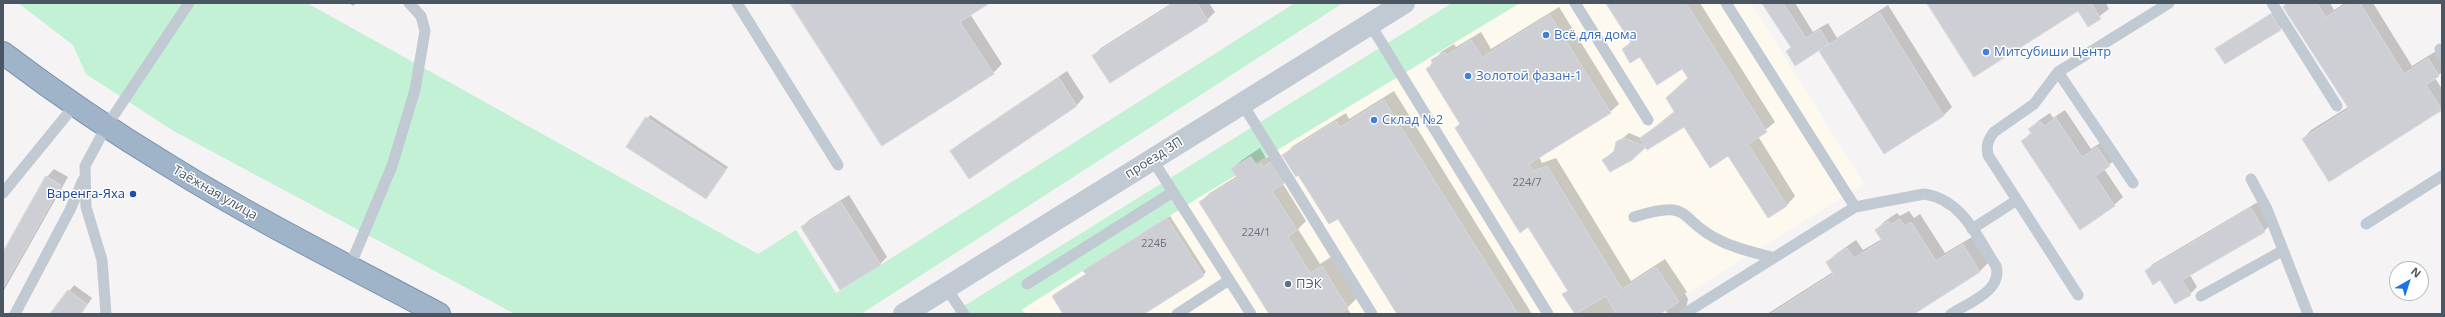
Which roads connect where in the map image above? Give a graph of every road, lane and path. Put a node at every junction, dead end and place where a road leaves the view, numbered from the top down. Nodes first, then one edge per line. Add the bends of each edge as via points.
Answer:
1 (189, 3) edge
2 (409, 3) edge
3 (737, 3) edge
4 (1404, 3) edge
5 (1575, 3) edge
6 (1726, 3) edge
7 (2169, 3) edge
8 (2272, 3) edge
9 (1370, 24) junction
10 (3, 53) edge
11 (2058, 72) junction
12 (1242, 103) junction
13 (74, 106) junction
14 (2337, 106) dead end
15 (1648, 120) dead end
16 (106, 127) junction
17 (1152, 159) junction
18 (838, 165) dead end
19 (84, 176) junction
20 (2442, 176) edge
21 (2250, 179) dead end
22 (2134, 183) dead end
23 (1173, 192) junction
24 (3, 193) edge
25 (2017, 200) junction
26 (1855, 207) junction
27 (1634, 217) dead end
28 (2366, 224) dead end
29 (1972, 229) junction
30 (2282, 251) junction
31 (1774, 258) junction
32 (350, 266) junction
33 (1229, 280) junction
34 (1027, 284) dead end
35 (946, 288) junction
36 (2078, 295) dead end
37 (2202, 296) dead end
38 (15, 314) edge
39 (106, 314) edge
40 (439, 314) edge
41 (904, 314) edge
42 (964, 314) edge
43 (1177, 314) edge
44 (1251, 314) edge
45 (1372, 314) edge
46 (1548, 314) edge
47 (1684, 314) edge
48 (1951, 314) edge
49 (2308, 314) edge

1 - 16 lane
2 - 32 lane via 421,16 425,30 415,90 392,166
3 - 18 lane
4 - 9 street, проезд 3П
5 - 15 lane
6 - 26 lane
7 - 11 lane
8 - 14 lane
9 - 12 street, проезд 3П
9 - 46 lane
10 - 13 highway, Таёжная улица
11 - 22 lane
11 - 25 lane via 2034,104 1989,138 1986,146 1988,155
12 - 17 street, проезд 3П
12 - 45 lane
13 - 16 highway, Таёжная улица
13 - 24 lane
16 - 19 lane via 90,154
16 - 32 highway, Таёжная улица via 242,209
17 - 23 lane
17 - 35 street, проезд 3П
19 - 38 lane via 70,210
19 - 39 lane via 86,207 102,260
20 - 28 lane
21 - 30 lane via 2267,209
23 - 33 lane
23 - 34 lane
25 - 29 lane
25 - 36 lane
26 - 29 lane via 1924,194 1935,195 1956,208
26 - 31 lane
27 - 31 lane via 1660,209 1678,210 1722,242
29 - 48 lane via 1996,266 1997,281 1992,288
30 - 37 lane
30 - 49 lane
31 - 47 lane
32 - 40 highway, Таёжная улица
33 - 43 lane
33 - 44 lane
35 - 41 street, проезд 3П
35 - 42 lane

